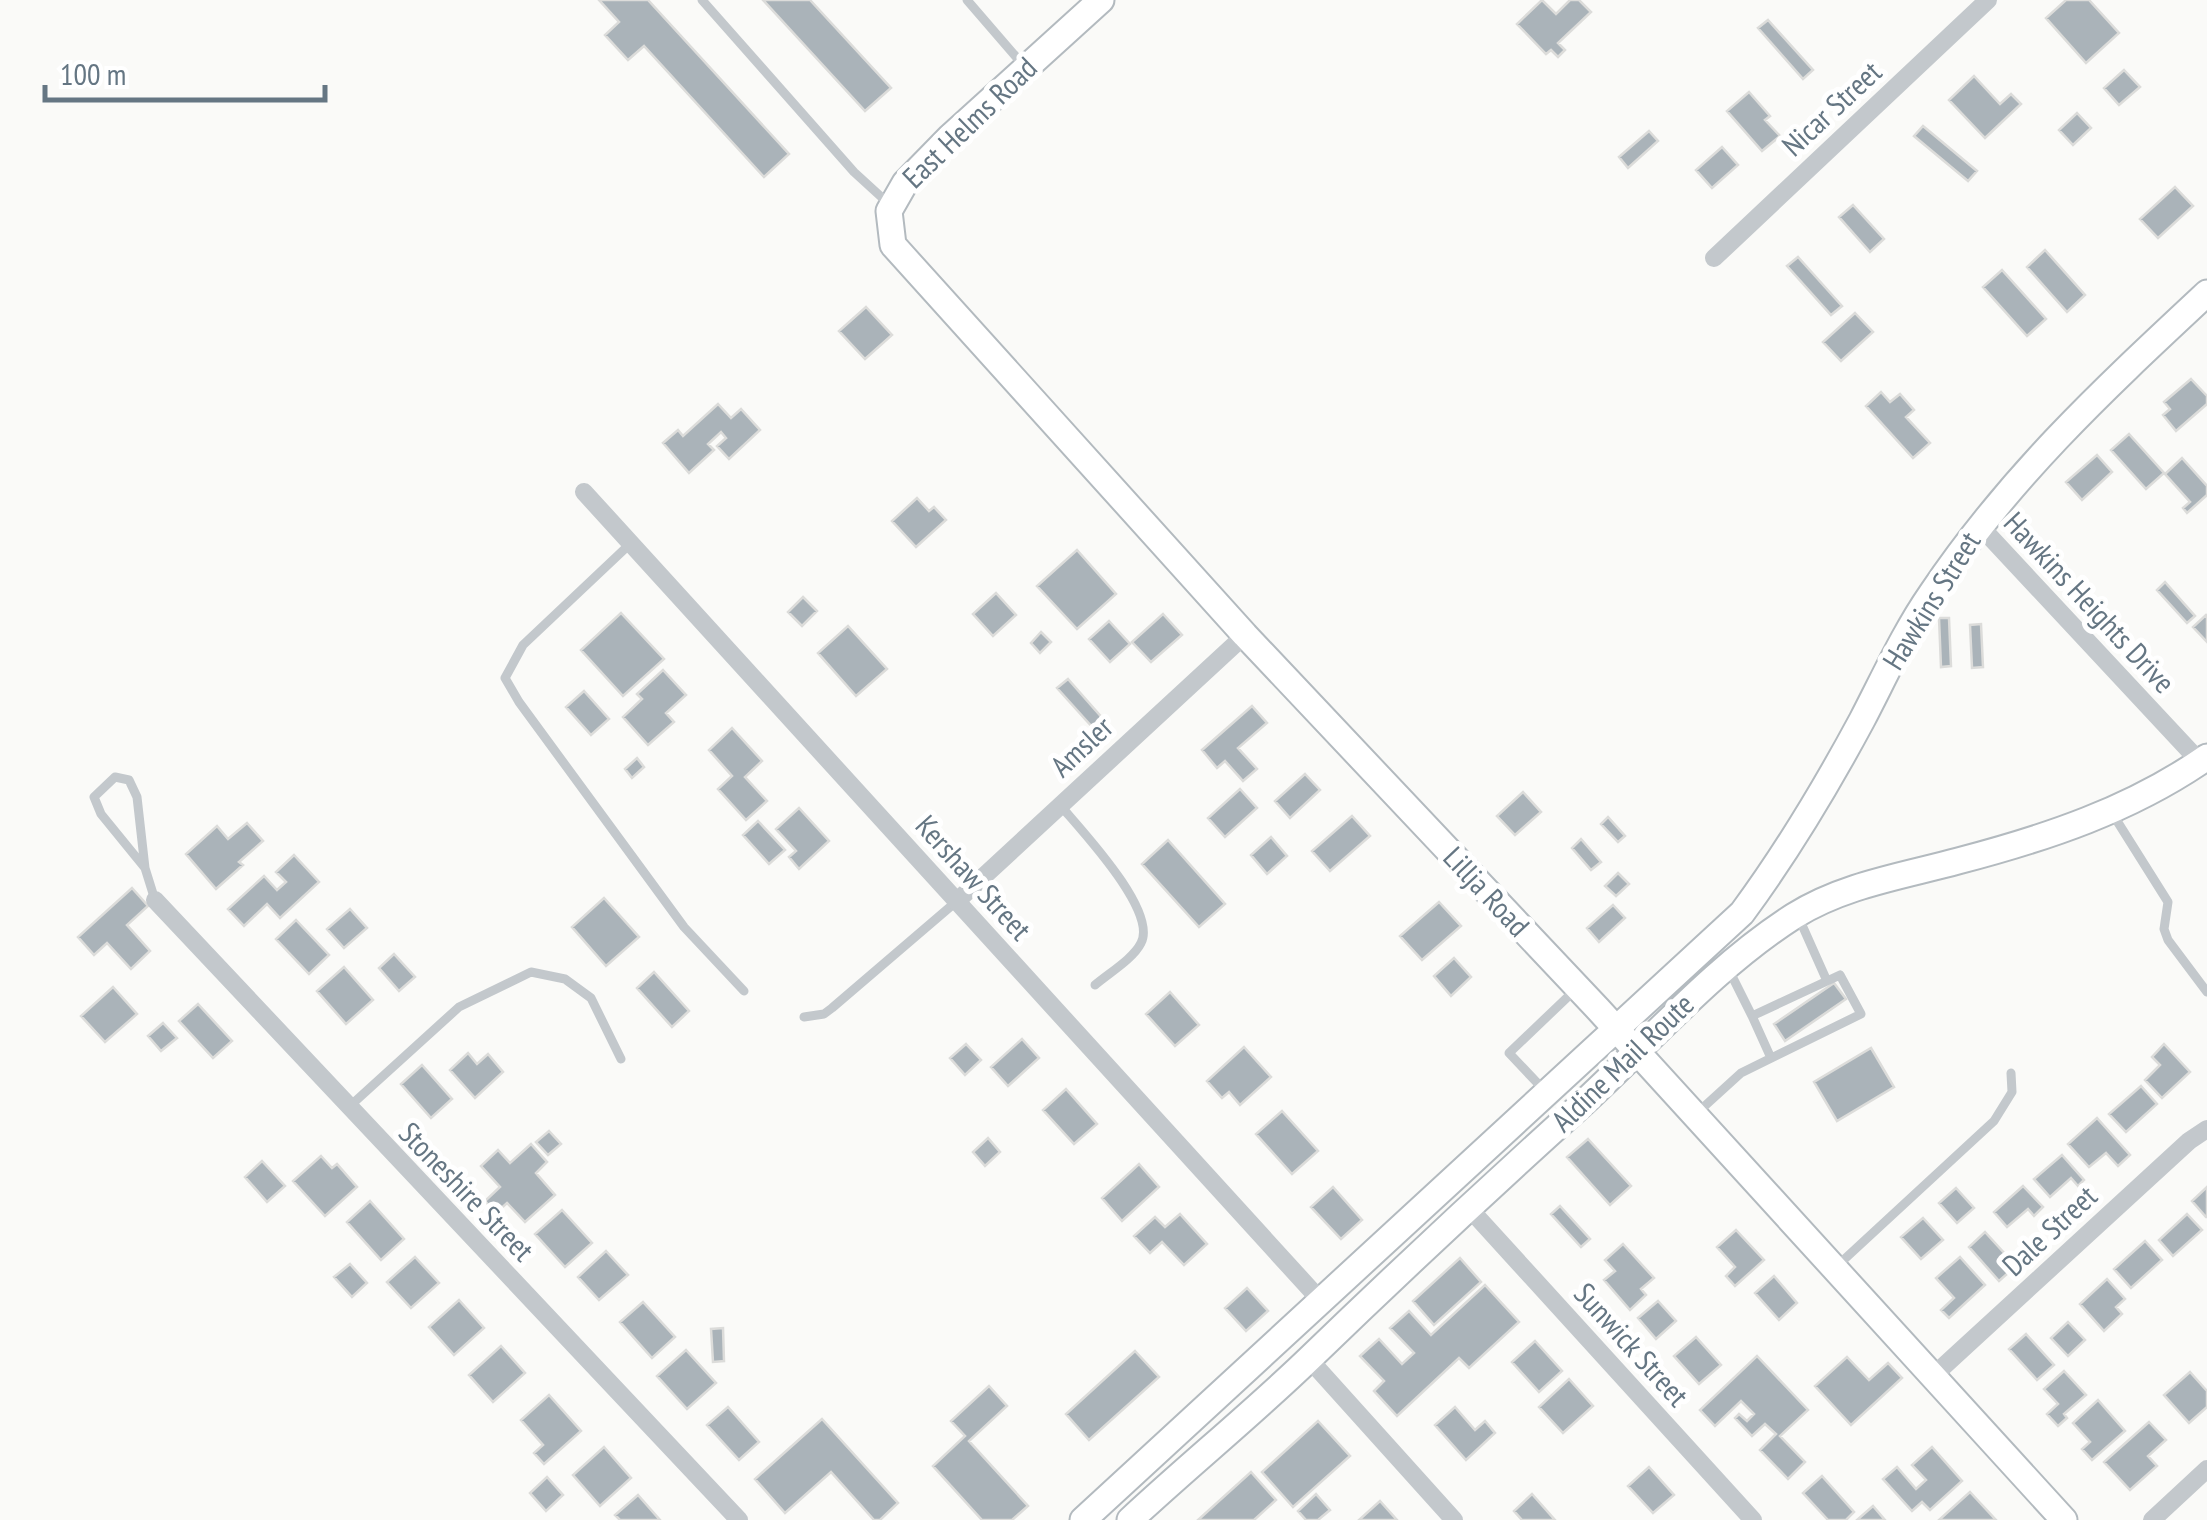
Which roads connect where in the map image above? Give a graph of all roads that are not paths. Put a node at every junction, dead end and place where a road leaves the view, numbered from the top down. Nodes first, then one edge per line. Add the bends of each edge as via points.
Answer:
1 (702, 0) edge
2 (967, 0) edge
3 (1101, 0) edge
4 (1988, 0) edge
5 (1026, 68) junction
6 (891, 206) junction
7 (1714, 258) dead end
8 (908, 265) joint
9 (2207, 293) edge
10 (584, 492) dead end
11 (1978, 525) junction
12 (631, 543) junction
13 (1246, 635) junction
14 (2205, 762) edge
15 (1060, 805) junction
16 (2111, 810) junction
17 (145, 868) junction
18 (155, 900) joint
19 (957, 900) junction
20 (1797, 914) junction
21 (1706, 946) joint
22 (1727, 965) junction
23 (1827, 981) junction
24 (1095, 985) dead end
25 (1577, 988) junction
26 (744, 991) dead end
27 (2206, 994) edge
28 (1752, 1016) junction
29 (804, 1017) dead end
30 (1615, 1029) junction
31 (1638, 1053) junction
32 (1771, 1058) junction
33 (621, 1059) dead end
34 (2011, 1074) dead end
35 (1546, 1092) junction
36 (348, 1108) junction
37 (1695, 1114) junction
38 (2207, 1129) edge
39 (1468, 1207) junction
40 (1835, 1268) junction
41 (1321, 1302) junction
42 (1309, 1359) junction
43 (1933, 1376) junction
44 (2207, 1469) edge
45 (1116, 1489) junction
46 (1139, 1517) edge
47 (739, 1520) edge
48 (1082, 1520) edge
49 (1454, 1520) edge
50 (1753, 1520) edge
51 (2064, 1520) edge
52 (2152, 1520) edge

1 - 6 lane
2 - 5 lane
3 - 5 main road, East Helms Road
4 - 7 street, Nicar Street
5 - 6 main road, East Helms Road via 905,183
6 - 8 main road, East Helms Road via 893,245
8 - 13 main road, Lillja Road
9 - 11 main road, Hawkins Street via 2040,453
10 - 12 street, Kershaw Street
11 - 14 street, Hawkins Heights Drive
11 - 21 main road, Hawkins Street via 1928,598 1781,860 1742,913
12 - 19 street, Kershaw Street
12 - 26 lane via 523,646 505,678 684,927
13 - 15 street, Amsler
13 - 25 main road, Lillja Road
14 - 16 main road, Aldine Mail Route
15 - 19 street, Amsler
15 - 24 lane via 1142,915 1140,946
16 - 20 main road, Aldine Mail Route via 2053,835 1842,892
16 - 27 lane via 2168,902 2168,940
17 - 17 lane via 137,796 128,780 116,776 94,797
17 - 18 lane
18 - 36 street, Stoneshire Street
19 - 29 lane via 832,1008
19 - 41 street, Kershaw Street
20 - 22 main road, Aldine Mail Route
20 - 23 lane
21 - 30 main road, Aldine Mail Route
22 - 28 lane
22 - 31 main road, Aldine Mail Route
23 - 28 lane
23 - 32 lane via 1840,975 1861,1014
25 - 30 main road, Lillja Road
25 - 35 lane via 1508,1053
28 - 32 lane
30 - 31 main road, Lillja Road
30 - 35 main road, Aldine Mail Route
31 - 37 main road, Lillja Road
31 - 39 main road, Aldine Mail Route
32 - 37 lane via 1740,1073
33 - 36 lane via 590,998 566,979 531,972 459,1007
34 - 40 lane via 2012,1092 1994,1122
35 - 41 main road, Aldine Mail Route
36 - 47 street, Stoneshire Street
37 - 40 main road, Lillja Road
38 - 43 street, Dale Street
39 - 42 main road, Aldine Mail Route
39 - 50 street, Sunwick Street
40 - 43 main road, Lillja Road
41 - 45 main road, Aldine Mail Route
42 - 46 main road, Aldine Mail Route
42 - 49 street
43 - 51 main road, Lillja Road
44 - 52 street
45 - 46 street
45 - 48 main road, Aldine Mail Route

